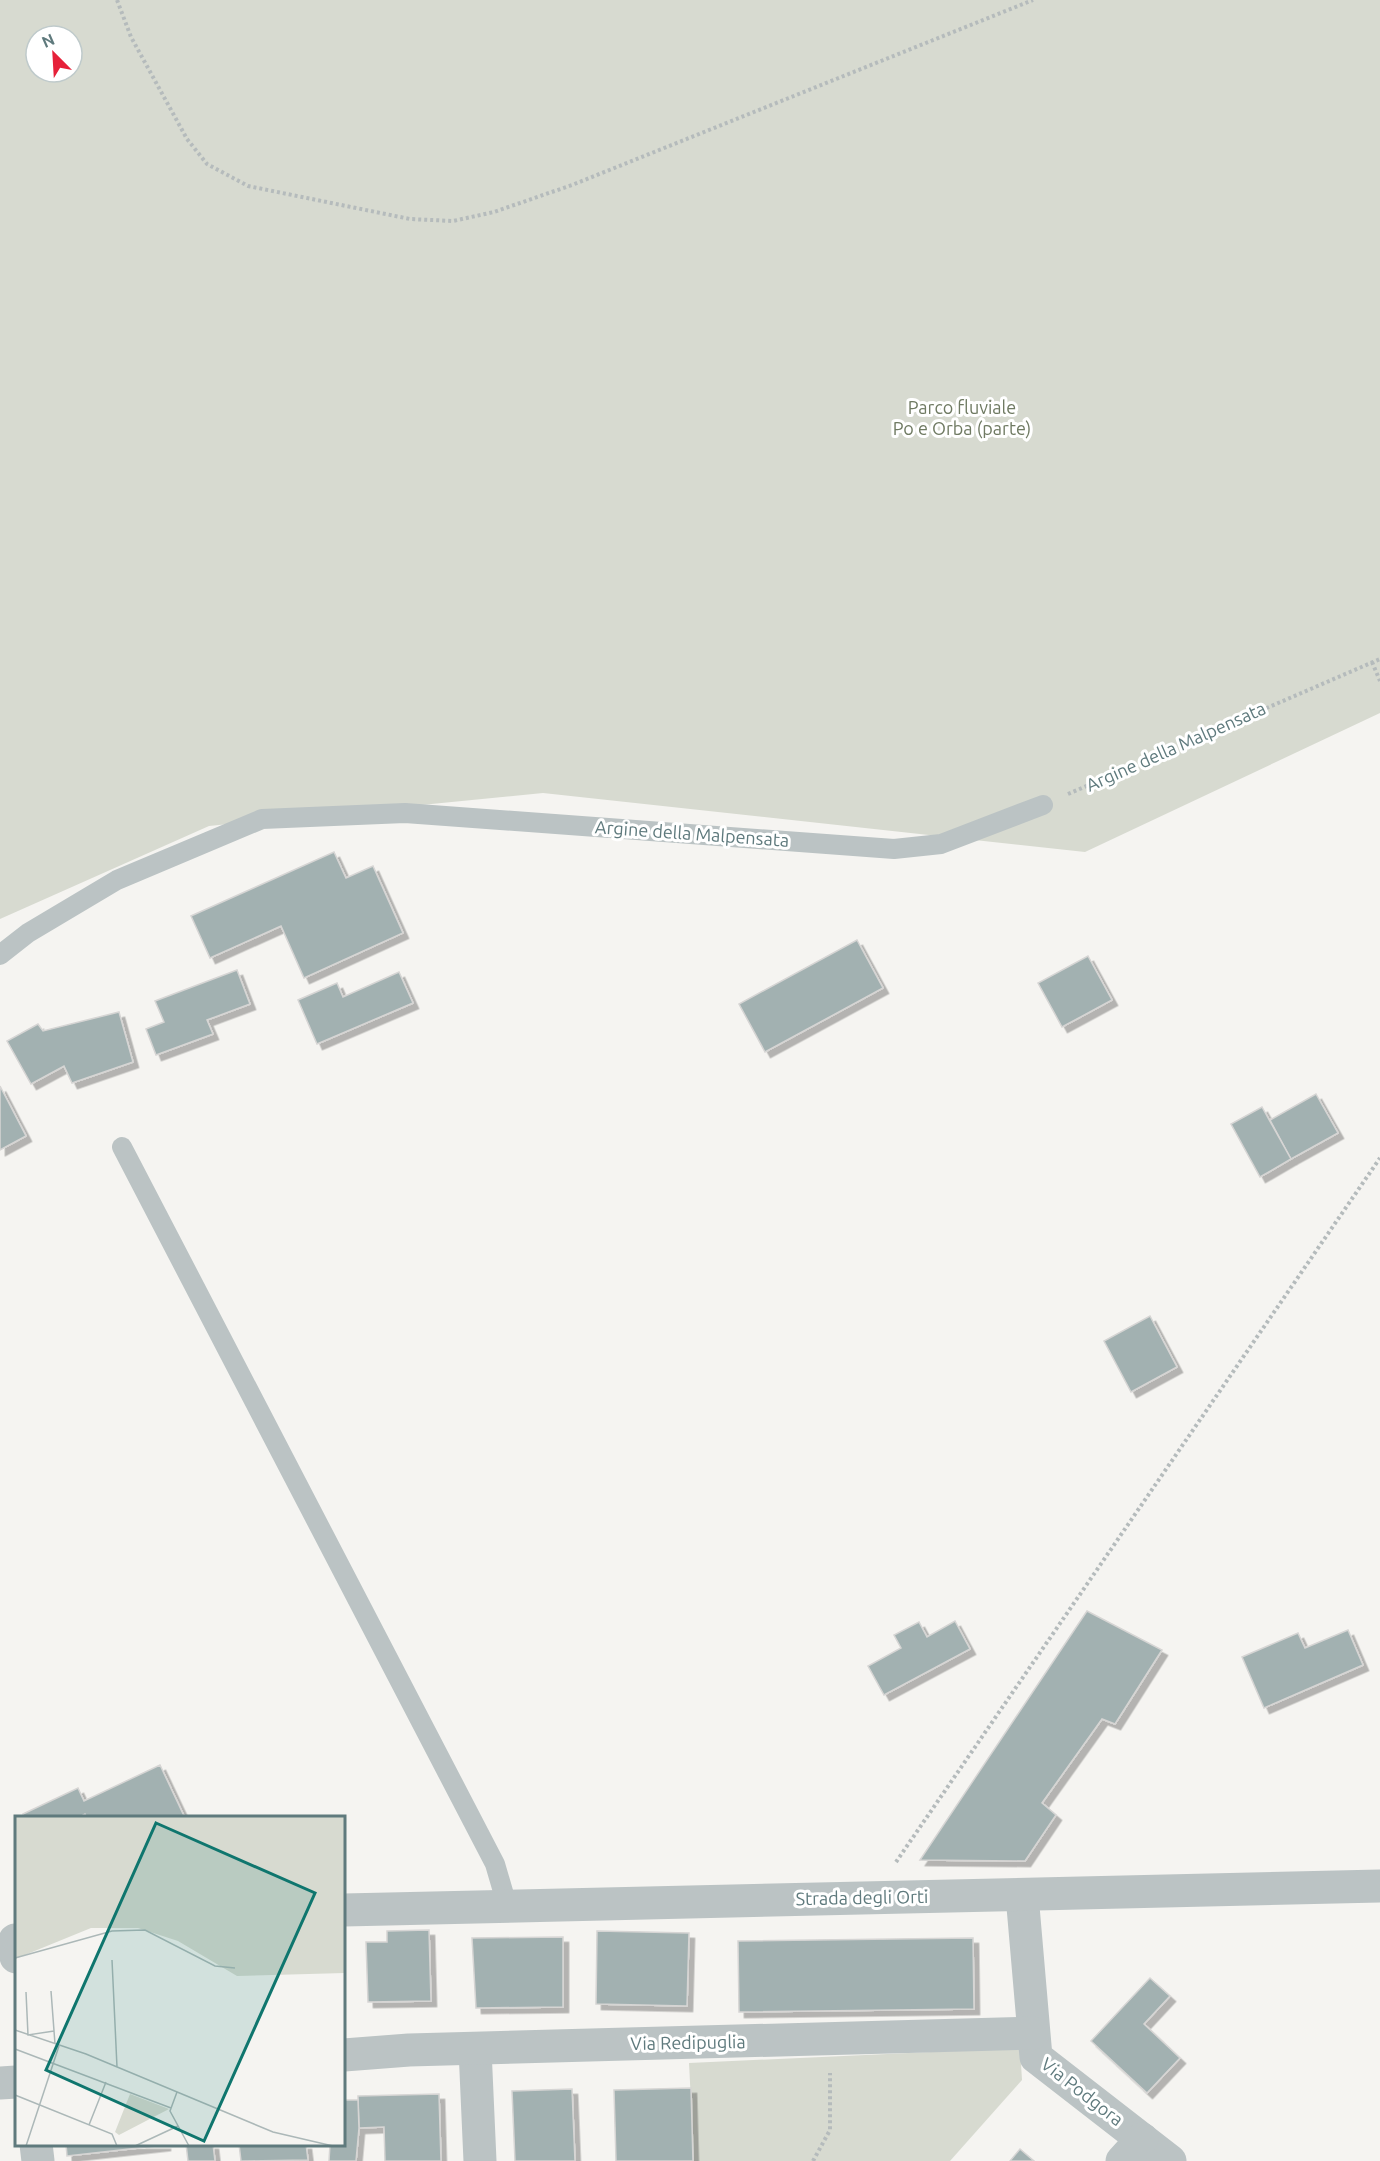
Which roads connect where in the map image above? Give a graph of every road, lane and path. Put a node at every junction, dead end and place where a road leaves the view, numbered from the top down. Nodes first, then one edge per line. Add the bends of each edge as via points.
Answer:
1 (117, 0) edge
2 (1033, 0) edge
3 (1380, 658) edge
4 (1372, 662) junction
5 (1380, 681) edge
6 (1043, 805) joint
7 (0, 955) edge
8 (122, 1147) dead end
9 (1380, 1158) edge
10 (1380, 1886) edge
11 (1022, 1895) junction
12 (872, 1897) junction
13 (507, 1905) junction
14 (345, 1910) edge
15 (1033, 2033) junction
16 (830, 2040) junction
17 (475, 2049) junction
18 (345, 2055) edge
19 (15, 2082) edge
20 (0, 2083) edge
21 (36, 2146) edge
22 (1132, 2150) edge
23 (38, 2161) edge
24 (480, 2161) edge
25 (813, 2161) edge
26 (1170, 2161) edge

1 - 2 path via 131,37 187,139 207,164 248,186 410,219 453,221 494,212 572,185
3 - 4 path, Argine della Malpensata
4 - 5 path
4 - 6 path, Argine della Malpensata
6 - 7 lane, Argine della Malpensata via 941,844 894,849 405,813 262,819 117,880 28,933
8 - 13 lane via 495,1864
9 - 12 path
10 - 11 street, Strada degli Orti
11 - 12 street, Strada degli Orti
11 - 15 street, Via Podgora
12 - 13 street, Strada degli Orti
13 - 14 street, Strada degli Orti
15 - 16 street, Via Redipuglia
15 - 22 street, Via Podgora via 1036,2057
16 - 17 street, Via Redipuglia
16 - 25 path via 830,2130
17 - 18 street, Via Redipuglia
17 - 24 street
19 - 20 street
21 - 23 street
22 - 26 street, Via Podgora

